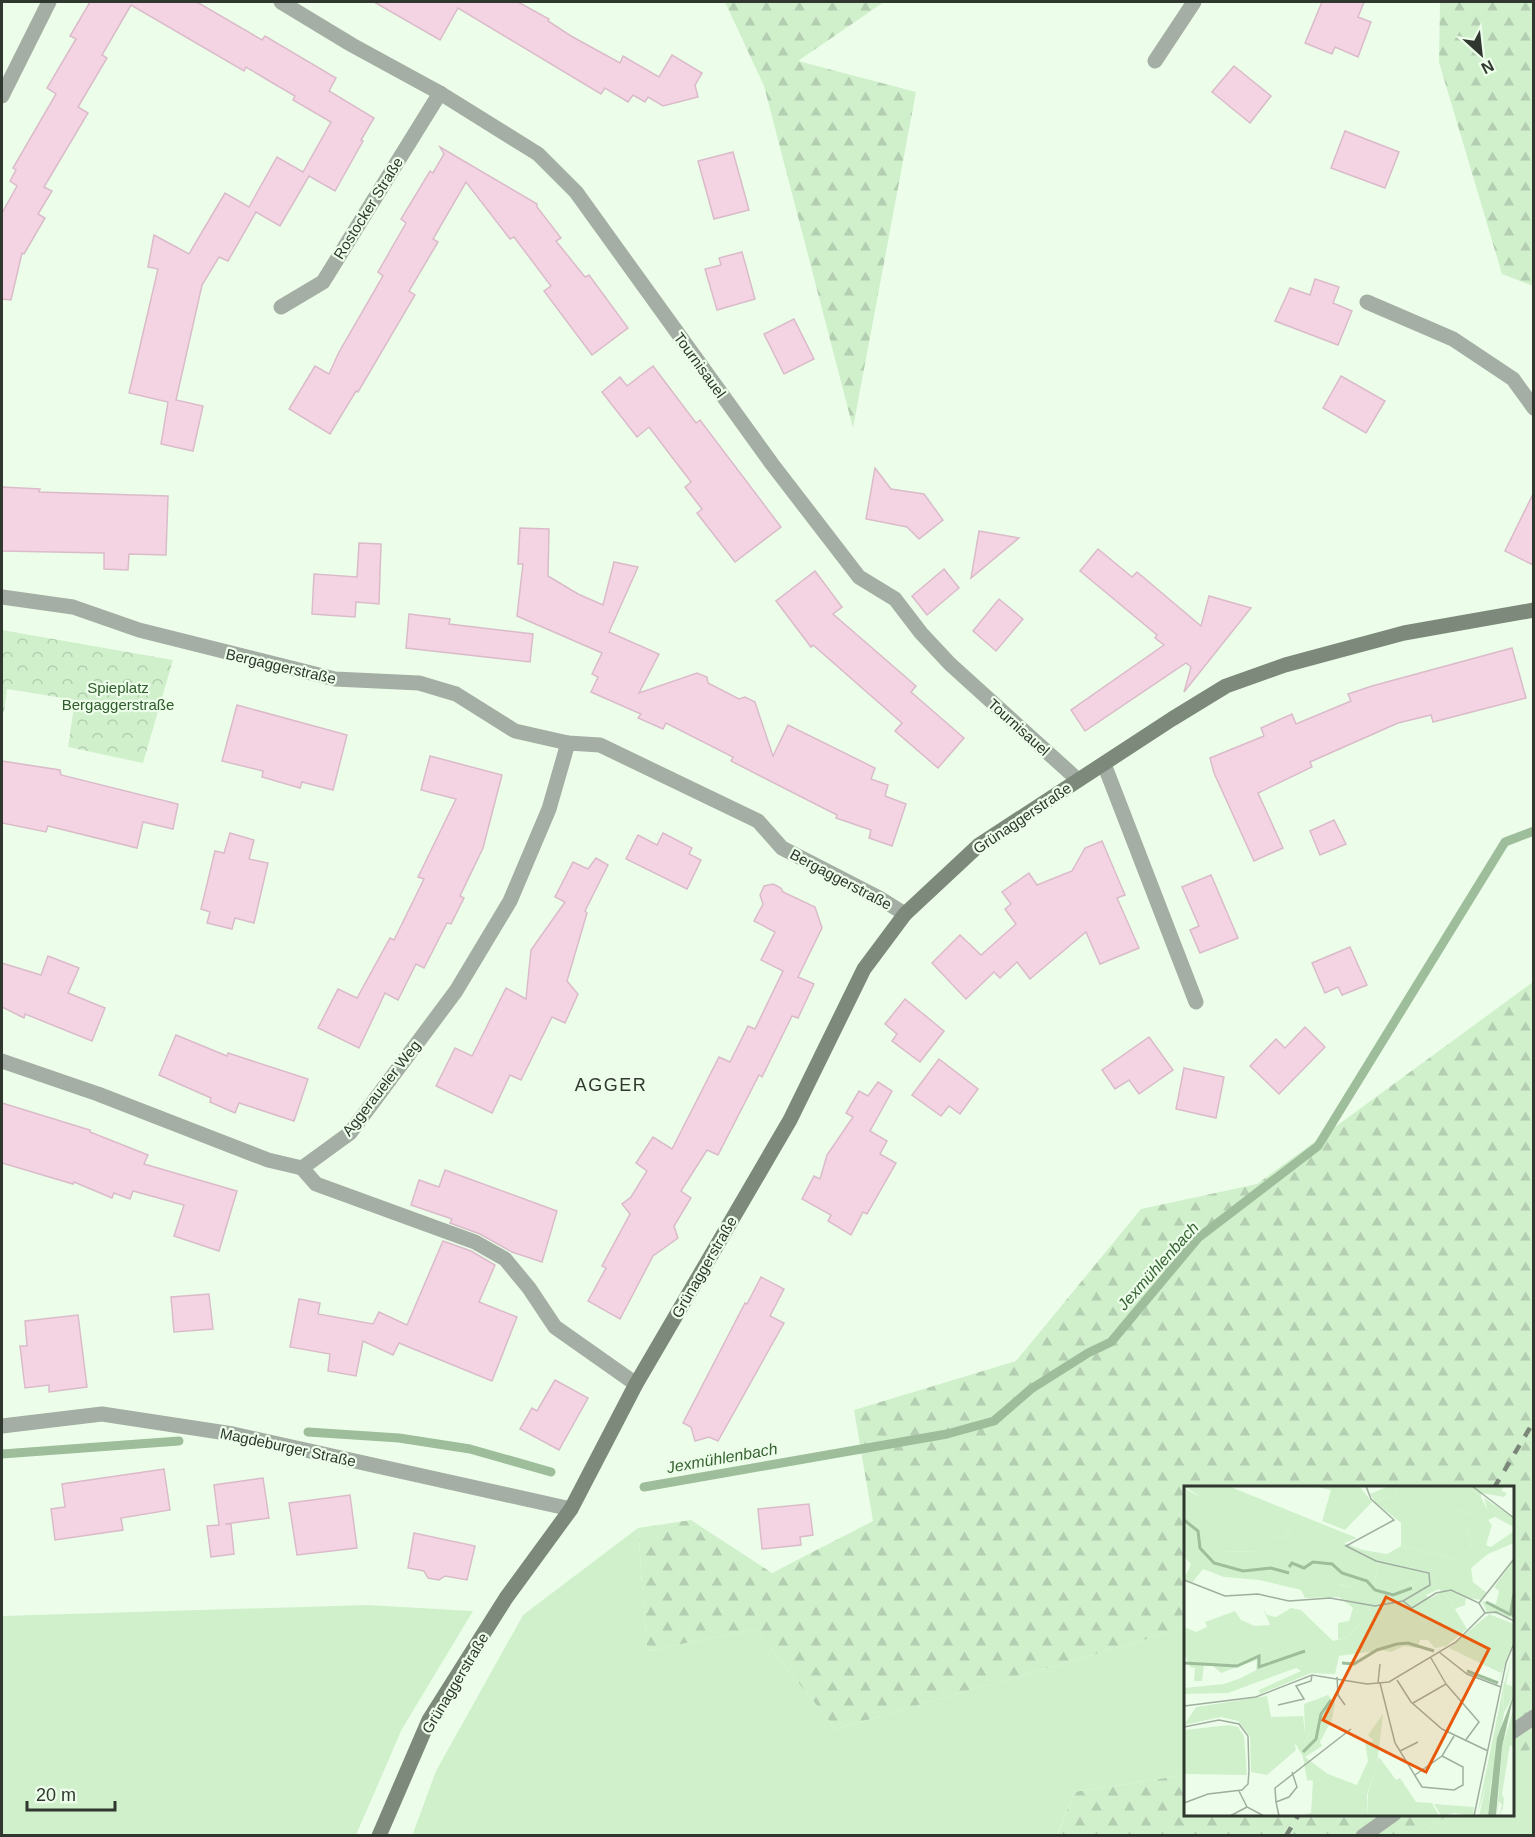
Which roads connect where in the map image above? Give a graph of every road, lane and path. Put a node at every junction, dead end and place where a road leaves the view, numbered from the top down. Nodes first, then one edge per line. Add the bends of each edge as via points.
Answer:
1 (49, 2) edge
2 (281, 2) edge
3 (1194, 2) edge
4 (1155, 62) dead end
5 (440, 93) junction
6 (2, 96) edge
7 (1367, 302) dead end
8 (281, 307) dead end
9 (1533, 408) edge
10 (2, 597) edge
11 (1533, 610) edge
12 (568, 743) junction
13 (1104, 764) junction
14 (1078, 780) junction
15 (905, 914) junction
16 (1196, 1002) dead end
17 (2, 1061) edge
18 (302, 1168) junction
19 (636, 1384) junction
20 (2, 1426) edge
21 (571, 1509) junction
22 (1533, 1717) edge
23 (1514, 1731) edge
24 (1393, 1816) edge
25 (379, 1836) edge
26 (1364, 1836) edge

1 - 6 street
2 - 5 street, Tournisauel
3 - 4 street
5 - 8 street, Rostocker Straße via 323,282
5 - 14 street, Tournisauel via 538,154 576,192 772,464 859,577 895,599 950,664
7 - 9 street via 1454,339 1513,379
10 - 12 street, Bergaggerstraße via 73,607 139,630 335,680 419,682 456,694 514,731
11 - 13 street, Grünaggerstraße via 1404,633 1285,665 1226,686
12 - 15 street, Bergaggerstraße via 600,745 758,821 782,848
12 - 18 street, Aggeraueler Weg via 549,809 510,901 456,992 350,1133
13 - 14 street, Grünaggerstraße
13 - 16 street
14 - 15 street, Grünaggerstraße via 978,845
15 - 19 street, Grünaggerstraße via 864,969 790,1120
17 - 18 street via 268,1160
18 - 19 street via 316,1184 475,1242 505,1259 555,1327
19 - 21 street, Grünaggerstraße
20 - 21 street, Magdeburger Straße via 102,1414 233,1434
21 - 25 street, Grünaggerstraße via 506,1598 429,1720
22 - 23 street
24 - 26 street

